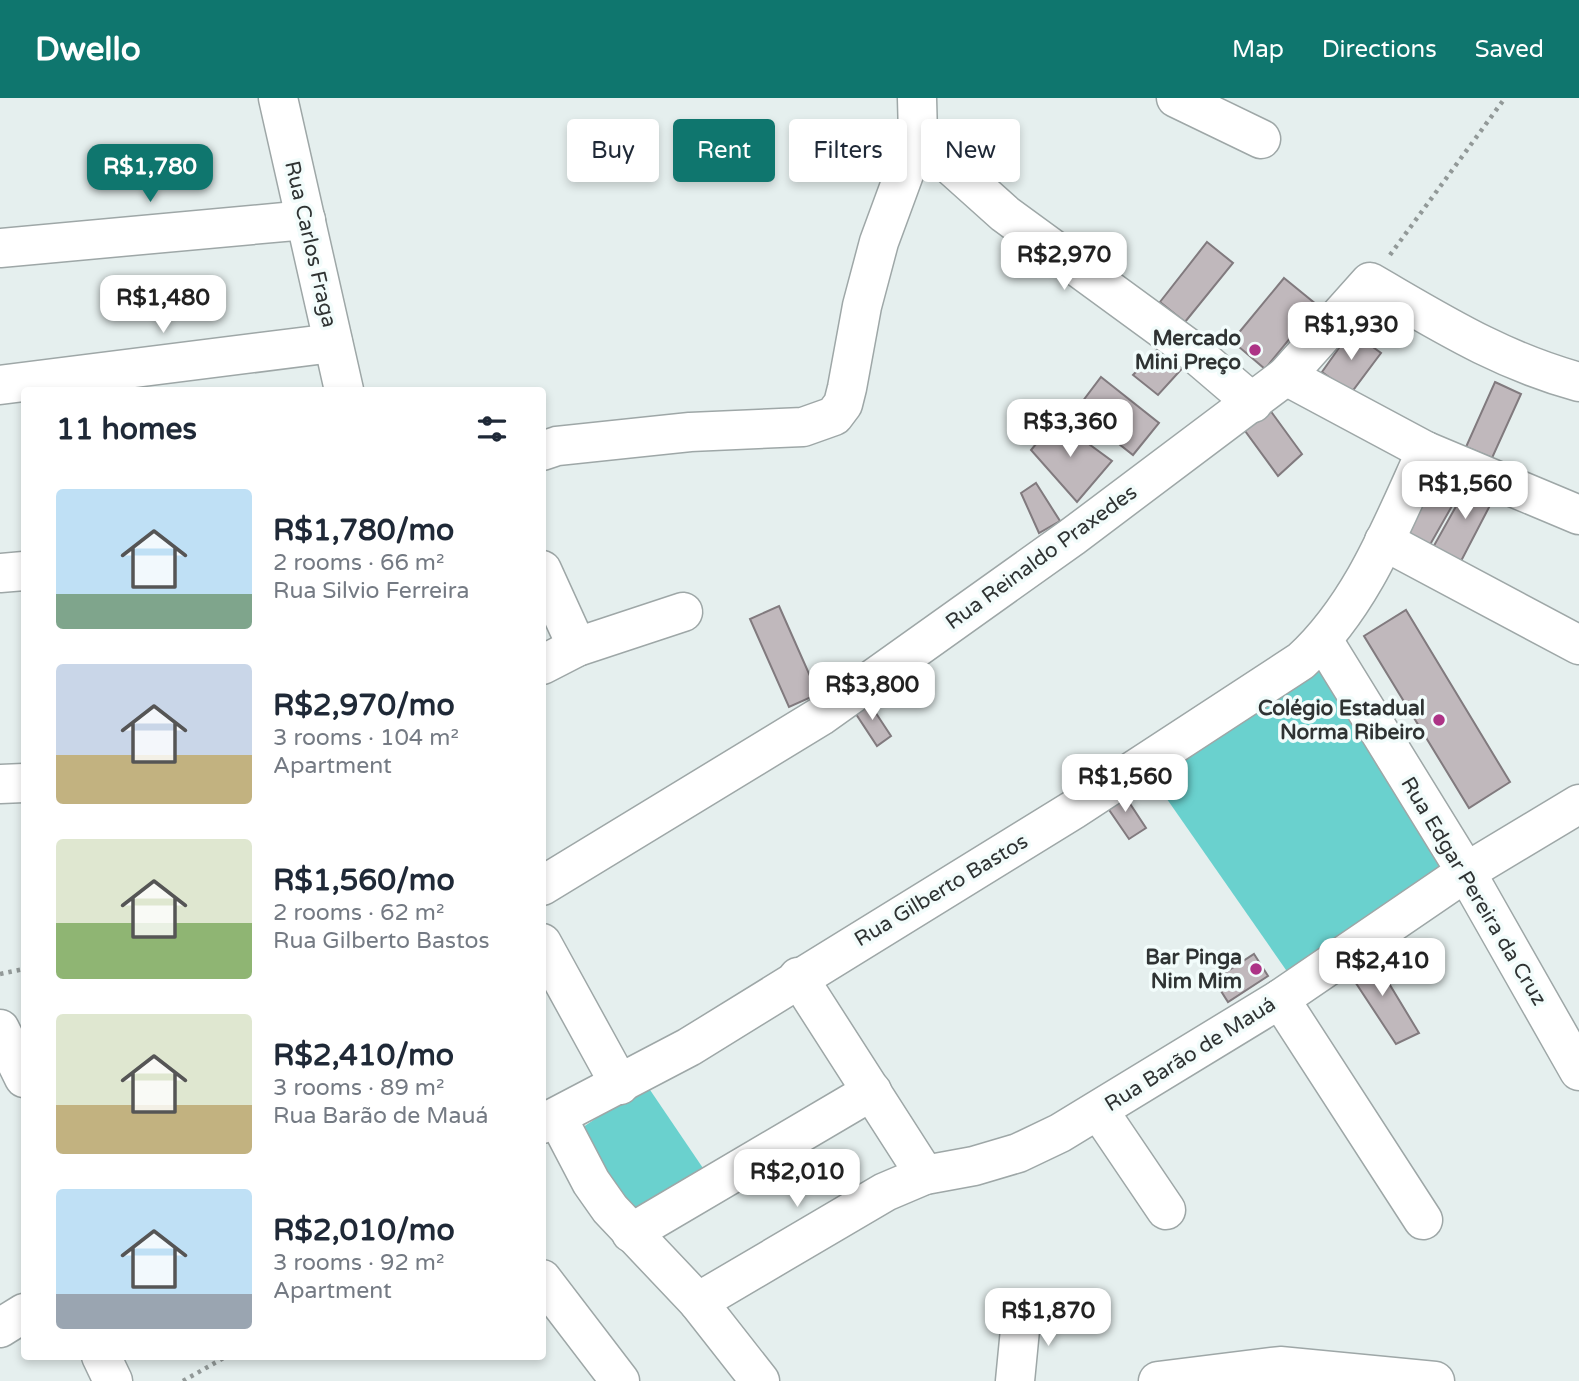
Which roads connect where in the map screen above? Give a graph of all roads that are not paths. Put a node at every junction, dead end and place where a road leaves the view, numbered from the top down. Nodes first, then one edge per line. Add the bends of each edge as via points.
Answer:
1 (278, 98) edge
2 (917, 98) edge
3 (1175, 98) edge
4 (918, 136) junction
5 (1261, 139) dead end
6 (306, 220) junction
7 (0, 248) edge
8 (333, 343) junction
9 (1286, 376) junction
10 (1579, 382) edge
11 (0, 385) edge
12 (343, 387) edge
13 (1253, 403) junction
14 (546, 450) edge
15 (1426, 451) junction
16 (1579, 515) edge
17 (1384, 541) junction
18 (21, 571) edge
19 (0, 573) edge
20 (546, 579) edge
21 (684, 612) dead end
22 (1323, 640) junction
23 (1579, 645) edge
24 (577, 647) junction
25 (546, 662) edge
26 (21, 783) edge
27 (0, 784) edge
28 (1579, 804) edge
29 (1466, 872) junction
30 (546, 884) edge
31 (546, 950) edge
32 (798, 977) junction
33 (1280, 999) junction
34 (0, 1029) edge
35 (1579, 1070) edge
36 (21, 1072) edge
37 (620, 1085) junction
38 (872, 1091) junction
39 (1099, 1111) junction
40 (550, 1121) edge
41 (925, 1175) junction
42 (1166, 1210) dead end
43 (1423, 1220) dead end
44 (631, 1233) junction
45 (546, 1284) edge
46 (698, 1302) junction
47 (1022, 1309) dead end
48 (21, 1315) edge
49 (0, 1328) edge
50 (103, 1360) edge
51 (113, 1381) edge
52 (620, 1381) edge
53 (760, 1381) edge
54 (1014, 1381) edge
55 (1158, 1381) edge
56 (1436, 1381) edge

1 - 6 street, Rua Carlos Fraga
2 - 4 street
3 - 5 street
4 - 13 street via 1005,214 1191,350
4 - 14 street via 878,242 843,404 834,416 803,427 690,432
6 - 7 street
6 - 8 street, Rua Carlos Fraga
8 - 11 street
8 - 12 street, Rua Carlos Fraga
9 - 10 street, Rua Reinaldo Praxedes via 1370,282 1478,345 1525,366
9 - 13 street, Rua Reinaldo Praxedes
9 - 15 street
13 - 30 street, Rua Reinaldo Praxedes via 821,716
15 - 16 street
15 - 17 street, Rua Gilberto Bastos
17 - 22 street, Rua Gilberto Bastos via 1348,609
17 - 23 street
18 - 19 street
20 - 24 street
21 - 24 street
22 - 29 street, Rua Edgar Pereira da Cruz
22 - 32 street, Rua Gilberto Bastos via 1263,688 1073,810
24 - 25 street
26 - 27 street
28 - 29 street, Rua Barão de Mauá
29 - 33 street, Rua Barão de Mauá
29 - 35 street, Rua Edgar Pereira da Cruz
31 - 37 street
32 - 37 street, Rua Gilberto Bastos
32 - 38 street
33 - 39 street, Rua Barão de Mauá
33 - 43 street
34 - 36 street
37 - 40 street, Rua Gilberto Bastos
38 - 41 street
38 - 44 street
39 - 41 street, Rua Barão de Mauá via 1018,1153
39 - 42 street
40 - 44 street
41 - 46 street, Rua Barão de Mauá via 885,1192
44 - 46 street
45 - 52 street
46 - 53 street
47 - 54 street
48 - 49 street
50 - 51 street
55 - 56 street via 1280,1366

